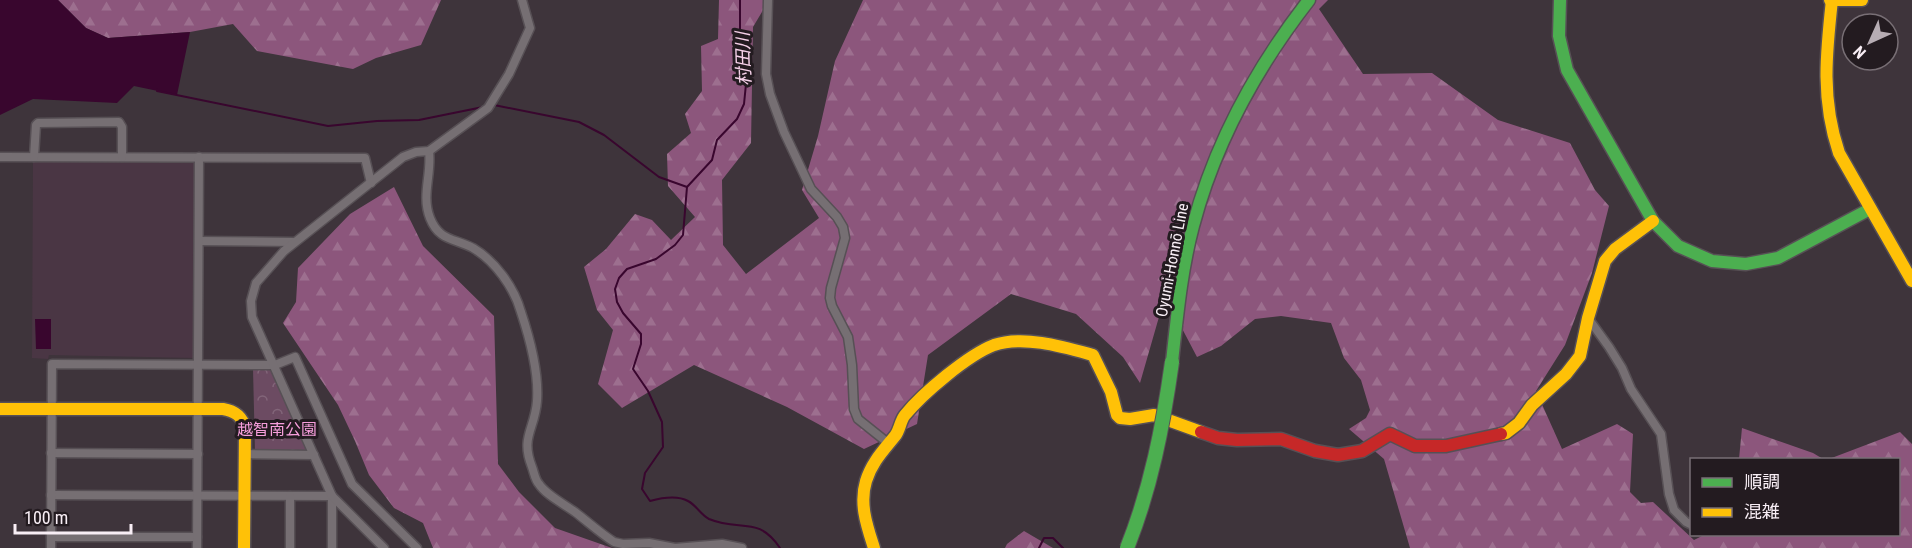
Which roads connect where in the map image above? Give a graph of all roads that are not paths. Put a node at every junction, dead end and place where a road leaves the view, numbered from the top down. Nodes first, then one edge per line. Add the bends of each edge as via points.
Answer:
1 (522, 0) edge
2 (768, 0) edge
3 (1309, 0) edge
4 (1560, 0) edge
5 (1831, 0) edge
6 (1862, 0) edge
7 (429, 151) junction
8 (0, 157) edge
9 (34, 157) junction
10 (199, 157) junction
11 (122, 158) junction
12 (371, 183) junction
13 (1870, 209) junction
14 (1653, 221) junction
15 (199, 241) junction
16 (293, 242) junction
17 (1912, 281) edge
18 (1588, 318) junction
19 (198, 365) junction
20 (275, 365) junction
21 (0, 409) edge
22 (51, 409) junction
23 (198, 409) junction
24 (888, 443) junction
25 (51, 453) junction
26 (198, 454) junction
27 (244, 454) junction
28 (314, 455) junction
29 (51, 495) junction
30 (198, 496) junction
31 (244, 496) junction
32 (290, 496) junction
33 (332, 496) junction
34 (1690, 524) edge
35 (372, 536) junction
36 (51, 537) junction
37 (197, 537) junction
38 (726, 546) edge
39 (51, 548) edge
40 (197, 548) edge
41 (244, 548) edge
42 (290, 548) edge
43 (332, 548) edge
44 (372, 548) edge
45 (384, 548) edge
46 (417, 548) edge
47 (742, 548) edge
48 (874, 548) edge
49 (1127, 548) edge

1 - 7 street via 530,28 491,105
2 - 24 street via 766,74 770,94 811,189 843,228 845,238 830,298 848,337 854,409 858,418
3 - 49 street, Oyumi-Honnō Line, bridge via 1259,68 1216,155 1193,228 1155,461
4 - 14 street via 1559,48 1567,70
5 - 6 street
5 - 13 street via 1824,72 1830,132
7 - 12 street via 403,157
7 - 38 street via 425,193 429,217 442,236 482,254 515,294 521,312 537,387 527,456 539,485 614,542 675,548 700,544
8 - 9 street
9 - 11 street
9 - 11 street via 38,123 119,122
10 - 11 street
10 - 12 street via 365,158
10 - 15 street
12 - 16 street
13 - 14 street via 1778,258 1746,264 1712,261 1678,246
13 - 17 street
14 - 18 street via 1605,261
15 - 16 street
15 - 19 street
16 - 20 street via 256,283 250,301 252,317
18 - 24 street via 1580,356 1519,423 1506,433 1446,446 1415,446 1390,434 1362,451 1329,454 1281,439 1218,438 1154,415 1120,418 1093,355 1052,343 1020,342 995,345 963,363 915,404
18 - 34 street via 1661,434 1674,510
19 - 20 street
19 - 22 street via 52,364
19 - 23 street
20 - 28 street
20 - 46 street via 295,357 352,484
21 - 22 street
22 - 23 street
22 - 25 street
23 - 26 street
23 - 27 street via 230,410 241,417 245,428
24 - 48 street via 864,483 863,512
25 - 26 street
25 - 29 street
26 - 30 street
27 - 28 street
27 - 31 street
28 - 33 street
29 - 30 street
29 - 36 street
30 - 31 street
30 - 37 street
31 - 32 street
31 - 41 street
32 - 33 street
32 - 42 street
33 - 35 street
33 - 43 street
35 - 44 street
35 - 45 street
36 - 37 street
36 - 39 street
37 - 40 street
38 - 47 street

